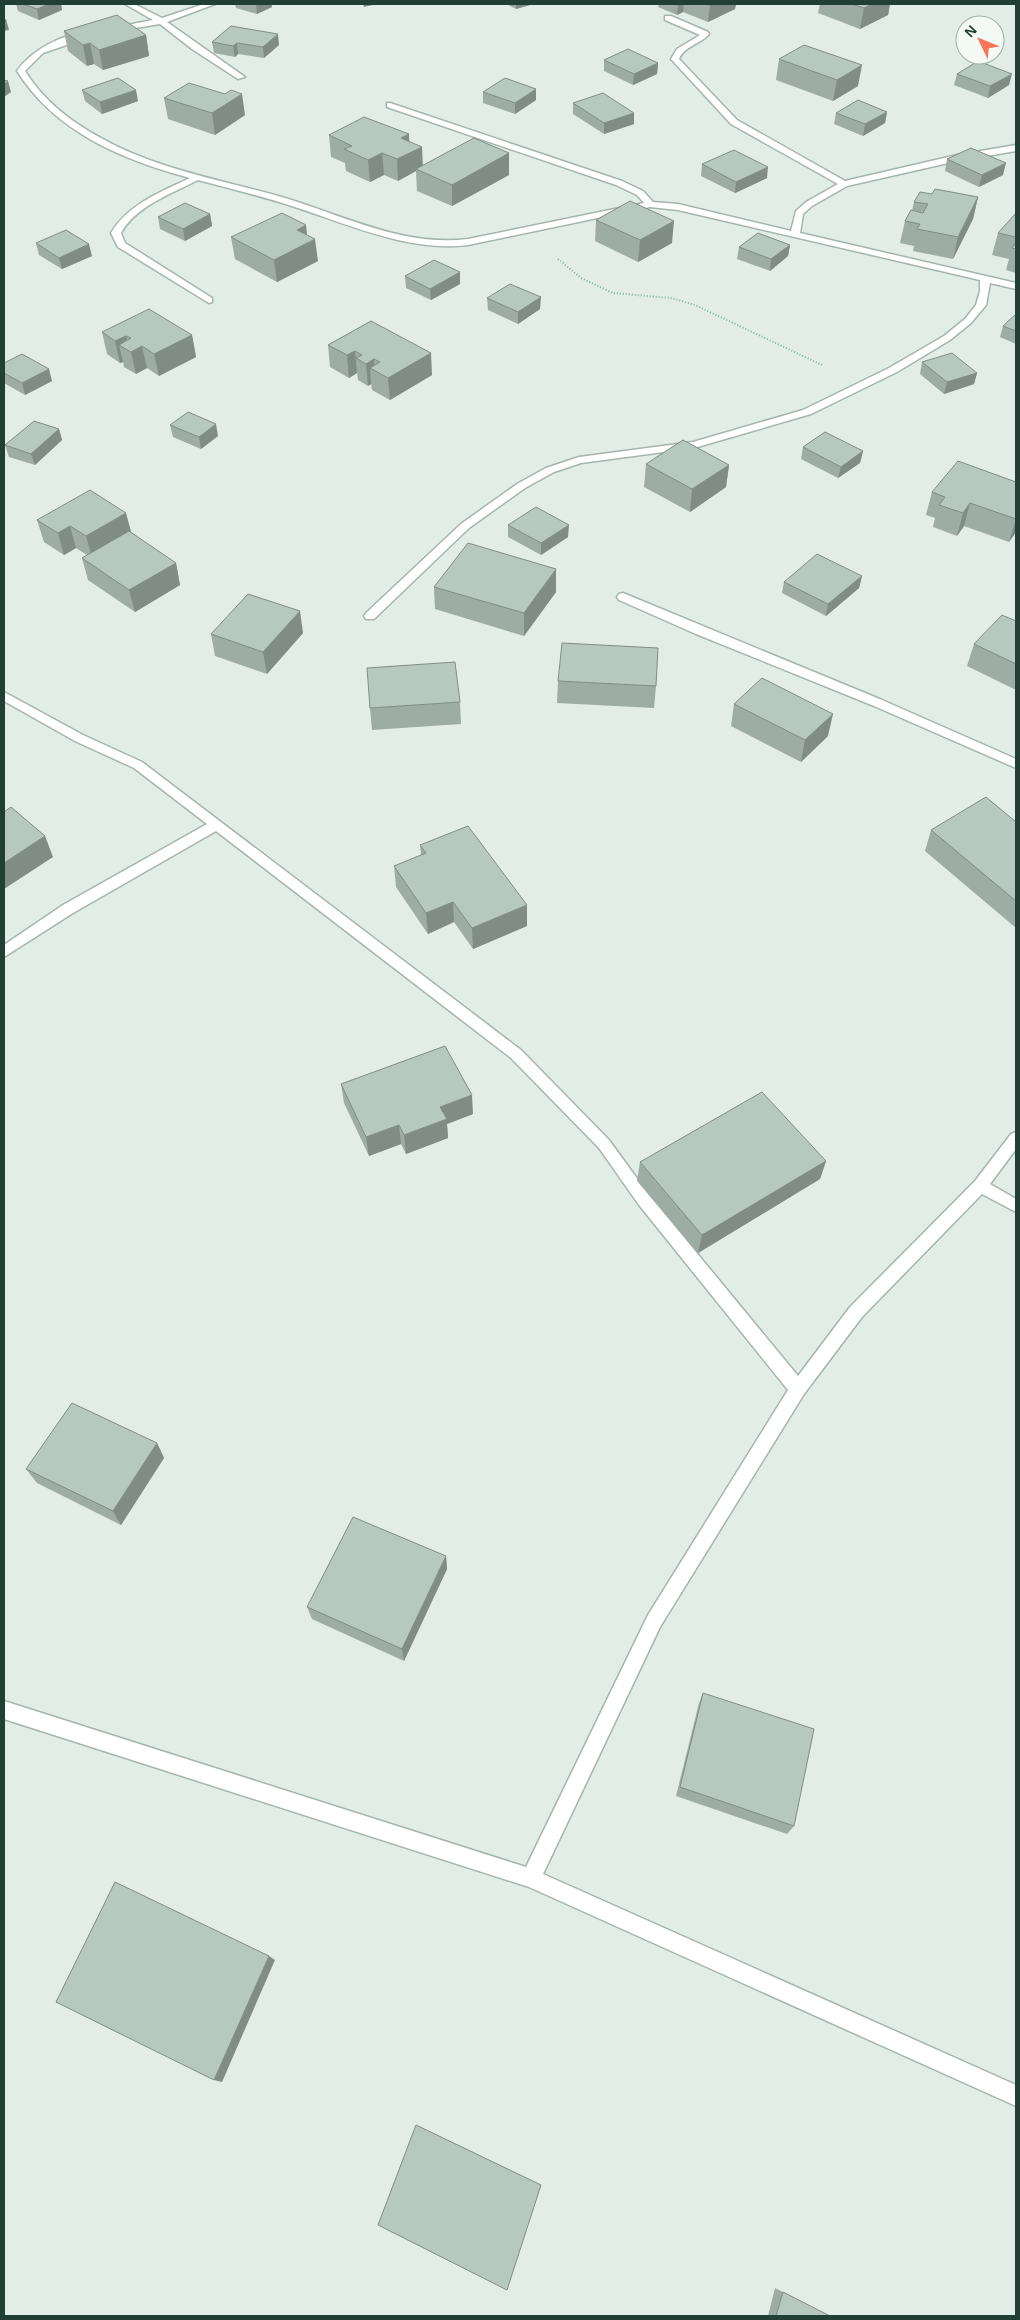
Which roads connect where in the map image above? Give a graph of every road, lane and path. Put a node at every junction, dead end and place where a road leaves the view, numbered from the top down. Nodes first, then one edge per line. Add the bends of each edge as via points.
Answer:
1 (129, 4) edge
2 (211, 4) edge
3 (668, 18) dead end
4 (161, 21) junction
5 (107, 31) edge
6 (89, 35) edge
7 (241, 77) dead end
8 (390, 104) dead end
9 (1016, 148) edge
10 (196, 178) junction
11 (844, 184) junction
12 (650, 204) junction
13 (521, 231) junction
14 (795, 234) junction
15 (984, 279) junction
16 (1016, 286) edge
17 (208, 300) dead end
18 (860, 385) junction
19 (623, 597) dead end
20 (370, 616) dead end
21 (4, 696) edge
22 (1016, 764) edge
23 (216, 825) junction
24 (4, 952) edge
25 (1016, 1138) edge
26 (980, 1186) junction
27 (1016, 1206) edge
28 (798, 1389) junction
29 (4, 1710) edge
30 (530, 1878) junction
31 (1016, 2096) edge

1 - 4 street
2 - 4 street
3 - 11 street via 705,34 681,49 675,59 734,122
4 - 5 street
4 - 7 street
6 - 10 street via 47,47 27,60 21,72 28,85 58,113 98,141
8 - 12 street via 619,183 640,193
9 - 11 street via 949,159
10 - 13 street via 281,200 391,236 461,243
10 - 17 street via 136,210 119,224 116,233 121,244
11 - 14 street via 799,213
12 - 13 street
12 - 14 street via 678,207
13 - 18 path via 581,278 600,288 612,293 671,298 695,304
14 - 15 street
15 - 16 street
15 - 18 street via 981,305 968,321 947,338
18 - 20 street via 807,412 755,429 694,445 579,460 550,470 465,526
19 - 22 street
21 - 23 street via 78,738 138,765
23 - 24 street via 68,910
23 - 28 street via 516,1054 604,1144 644,1200
25 - 26 street
26 - 27 street
26 - 28 street via 856,1312
28 - 30 street via 654,1621
29 - 30 street
30 - 31 street

